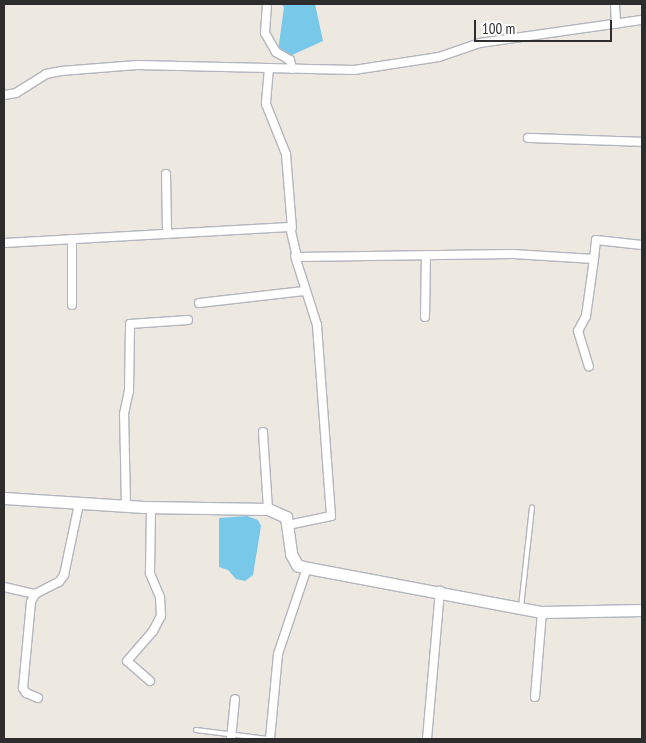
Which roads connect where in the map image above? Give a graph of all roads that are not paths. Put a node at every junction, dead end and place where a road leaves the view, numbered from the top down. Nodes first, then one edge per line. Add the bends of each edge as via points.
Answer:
1 (266, 4) edge
2 (615, 4) edge
3 (642, 20) edge
4 (616, 24) junction
5 (269, 68) junction
6 (292, 70) junction
7 (4, 95) edge
8 (528, 138) dead end
9 (642, 142) edge
10 (166, 174) dead end
11 (292, 228) junction
12 (167, 234) junction
13 (72, 239) junction
14 (4, 243) edge
15 (642, 245) edge
16 (426, 255) junction
17 (295, 256) junction
18 (594, 259) junction
19 (304, 291) junction
20 (199, 303) dead end
21 (72, 305) dead end
22 (425, 317) dead end
23 (188, 320) dead end
24 (589, 366) dead end
25 (263, 432) dead end
26 (4, 498) edge
27 (80, 504) junction
28 (126, 506) junction
29 (151, 507) junction
30 (532, 508) dead end
31 (268, 509) junction
32 (288, 525) junction
33 (307, 568) junction
34 (4, 587) edge
35 (440, 590) junction
36 (35, 594) junction
37 (521, 606) junction
38 (642, 610) edge
39 (542, 612) junction
40 (150, 681) dead end
41 (535, 697) dead end
42 (38, 698) dead end
43 (235, 699) dead end
44 (196, 730) dead end
45 (231, 736) edge
46 (269, 739) edge
47 (426, 739) edge

1 - 6 street via 265,33 276,52 290,60
2 - 4 street
3 - 4 street
4 - 6 street via 480,43 439,57 391,66
5 - 6 street
5 - 7 street via 137,65 61,71 46,74 16,93
5 - 11 street via 266,104 286,154
8 - 9 street
10 - 12 street
11 - 12 street
11 - 17 street
12 - 13 street
13 - 14 street
13 - 21 street
15 - 18 street via 596,240
16 - 17 street
16 - 18 street via 514,254
16 - 22 street
17 - 19 street
18 - 24 street via 586,316 578,331
19 - 20 street
19 - 32 street via 317,325 331,516
23 - 28 street via 130,324 129,391 124,414
25 - 31 street
26 - 27 main road
27 - 28 main road
27 - 36 street via 64,575 59,582
28 - 29 main road
29 - 31 main road
29 - 40 street via 150,573 160,597 161,616 153,631 127,661
30 - 37 lane
31 - 32 main road via 282,513
32 - 33 main road via 291,554 297,565
33 - 35 main road via 409,588
33 - 46 street via 278,654
34 - 36 street
35 - 37 main road
35 - 47 street
36 - 42 street via 30,602 22,686 23,692
37 - 39 main road
38 - 39 main road
39 - 41 street
43 - 45 street
44 - 45 lane
45 - 46 lane

